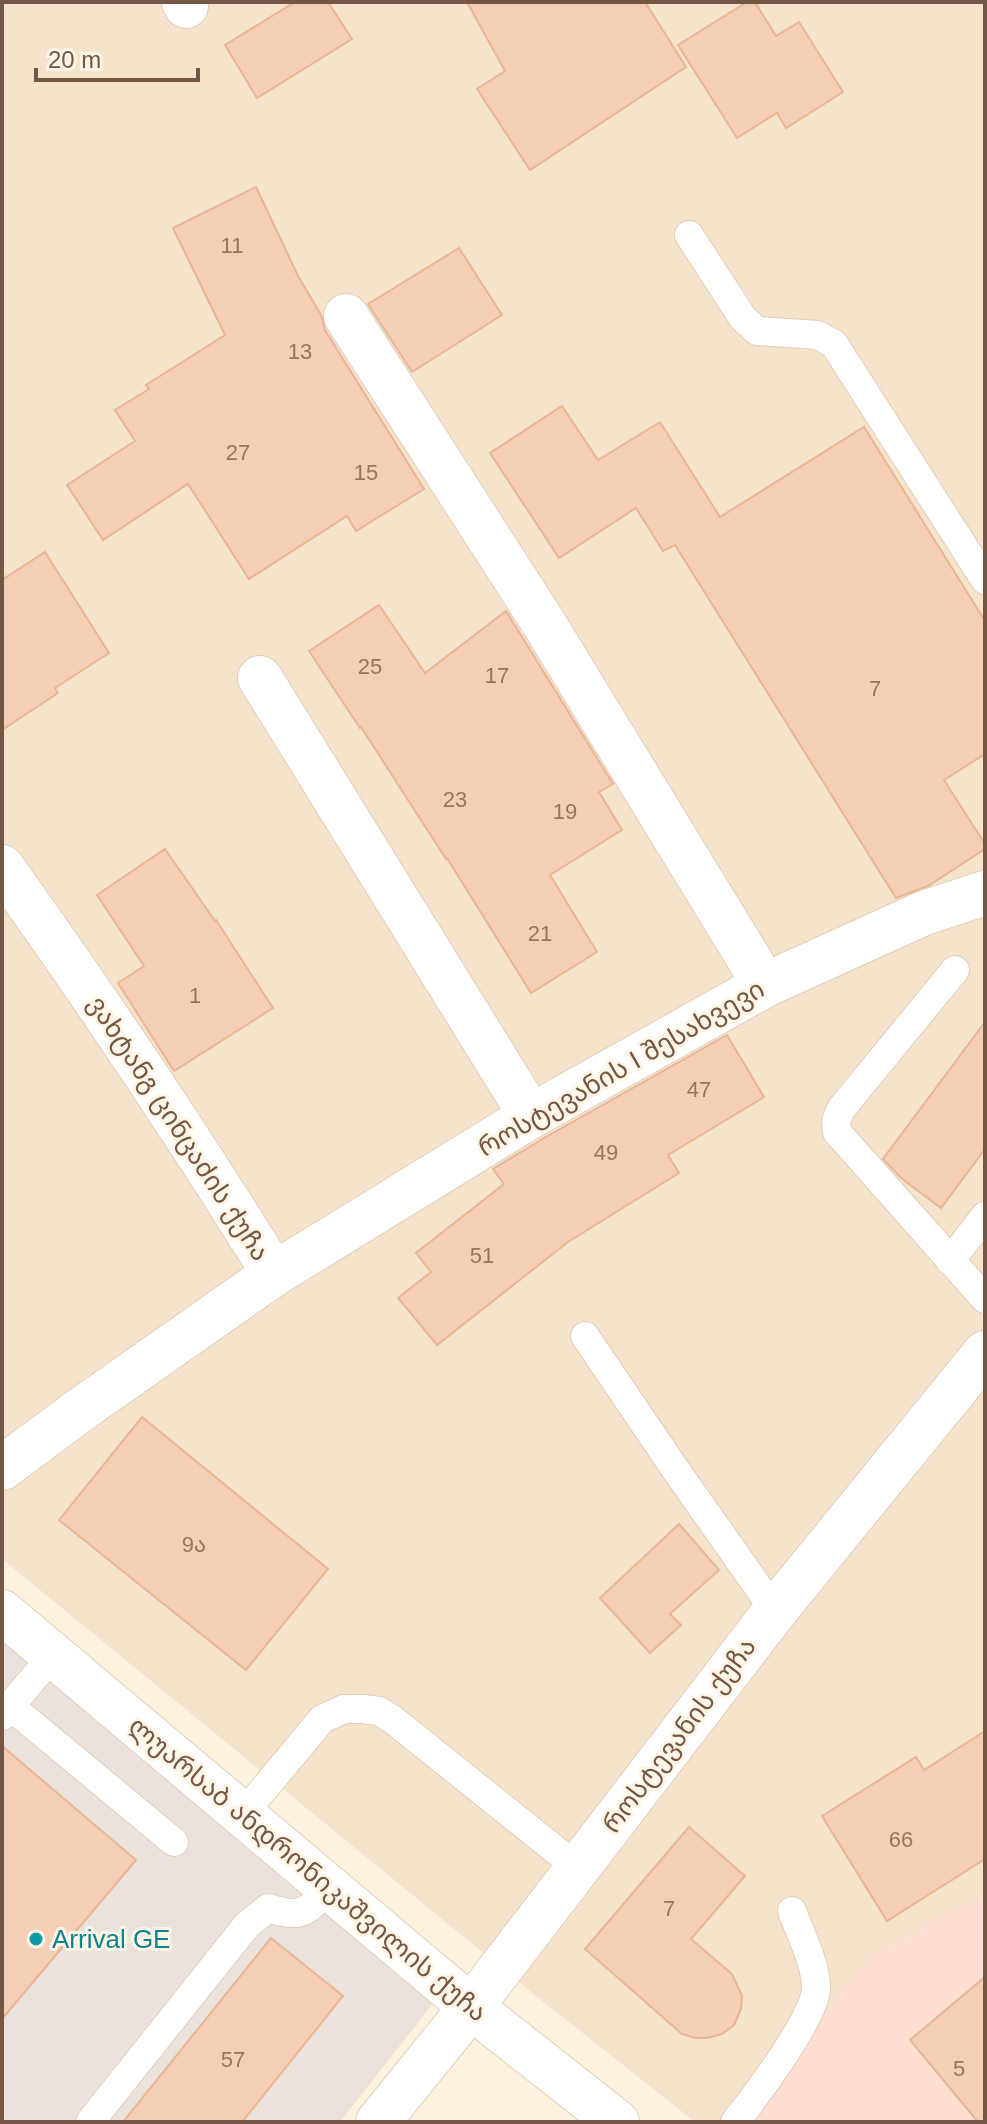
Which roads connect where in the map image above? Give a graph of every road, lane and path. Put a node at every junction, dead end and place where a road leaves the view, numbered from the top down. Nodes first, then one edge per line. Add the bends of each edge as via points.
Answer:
1 (689, 235) dead end
2 (346, 316) dead end
3 (985, 580) edge
4 (260, 678) dead end
5 (2, 867) edge
6 (985, 893) edge
7 (955, 970) dead end
8 (765, 985) junction
9 (531, 1116) junction
10 (985, 1216) edge
11 (950, 1261) junction
12 (274, 1274) junction
13 (985, 1299) edge
14 (585, 1336) dead end
15 (985, 1353) edge
16 (2, 1468) edge
17 (775, 1611) junction
18 (2, 1612) edge
19 (53, 1655) junction
20 (6, 1711) edge
21 (243, 1814) junction
22 (174, 1842) dead end
23 (578, 1868) junction
24 (330, 1889) junction
25 (792, 1911) dead end
26 (471, 2007) junction
27 (90, 2122) edge
28 (378, 2122) edge
29 (617, 2122) edge
30 (735, 2122) edge

1 - 3 lane via 757,331 818,335 834,344
2 - 8 street via 543,622
4 - 9 street
5 - 12 street, ვახტანგ ცინცაძის ქუჩა via 98,1003
6 - 8 street, როსტევანის I შესახვევი via 924,913
7 - 11 lane via 836,1121 842,1140
8 - 9 street, როსტევანის I შესახვევი
9 - 12 street, როსტევანის I შესახვევი
10 - 11 lane
11 - 13 lane
12 - 16 street, ვახტანგ ცინცაძის ქუჩა
14 - 17 lane
15 - 17 street, როსტევანის ქუჩა
17 - 23 street, როსტევანის ქუჩა
18 - 19 street, ლუარსაბ ანდრონიკაშვილის ქუჩა
19 - 20 lane
19 - 21 street, ლუარსაბ ანდრონიკაშვილის ქუჩა
20 - 22 lane
21 - 23 lane via 322,1719 344,1709 379,1711
21 - 24 street, ლუარსაბ ანდრონიკაშვილის ქუჩა
23 - 26 street, როსტევანის ქუჩა
24 - 26 street, ლუარსაბ ანდრონიკაშვილის ქუჩა
24 - 27 lane via 303,1913 268,1908 247,1925
25 - 30 lane via 816,1990 789,2047
26 - 28 street, როსტევანის ქუჩა
26 - 29 street, ლუარსაბ ანდრონიკაშვილის ქუჩა

